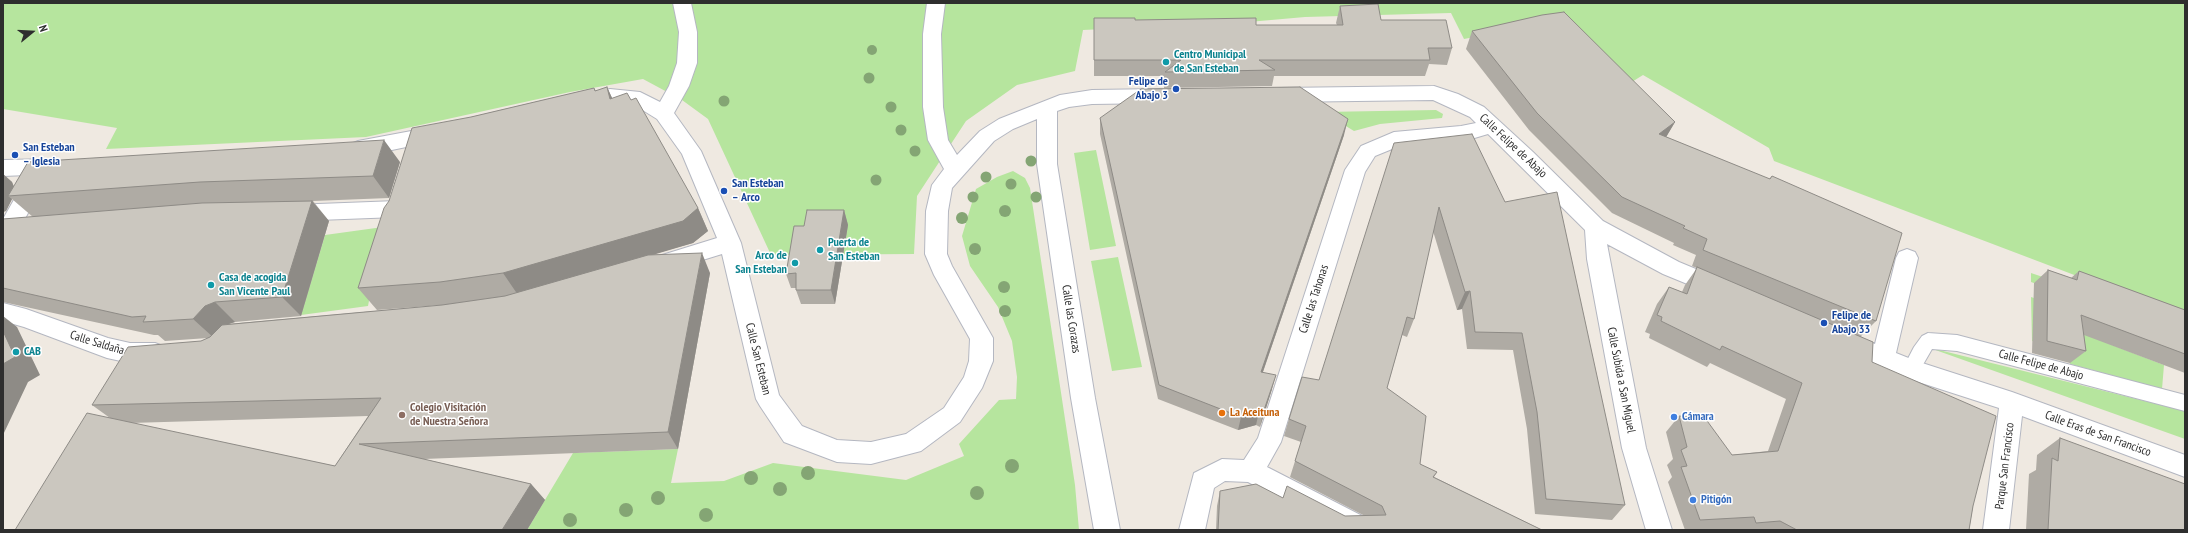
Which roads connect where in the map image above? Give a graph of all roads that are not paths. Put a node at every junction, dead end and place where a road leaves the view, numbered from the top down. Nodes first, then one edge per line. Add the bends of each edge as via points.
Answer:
1 (682, 3) edge
2 (936, 3) edge
3 (1262, 95) edge
4 (1176, 96) edge
5 (565, 105) edge
6 (1047, 107) junction
7 (664, 114) junction
8 (1492, 126) junction
9 (458, 129) edge
10 (419, 138) junction
11 (336, 151) edge
12 (412, 161) edge
13 (73, 166) edge
14 (42, 167) junction
15 (3, 168) edge
16 (954, 170) junction
17 (404, 188) edge
18 (270, 214) edge
19 (1595, 226) junction
20 (3, 239) edge
21 (730, 243) junction
22 (1907, 258) dead end
23 (646, 268) edge
24 (1740, 297) edge
25 (3, 312) edge
26 (1826, 334) edge
27 (173, 352) edge
28 (1883, 358) junction
29 (1911, 370) junction
30 (2012, 402) junction
31 (2185, 403) edge
32 (2185, 466) edge
33 (1251, 471) junction
34 (1360, 529) edge
35 (1107, 530) edge
36 (1192, 530) edge
37 (1659, 530) edge
38 (1996, 530) edge

1 - 7 street via 688,32 687,63 679,86
2 - 16 street via 932,34 933,107 938,140
3 - 8 street, Calle Felipe de Abajo via 1434,93 1477,112
4 - 6 street via 1092,97 1067,100
5 - 7 street, Calle San Esteban via 610,96 640,99
6 - 16 street, Calle San Esteban via 1006,124 987,136
6 - 35 street, Calle las Corazas via 1047,164 1083,398
7 - 21 street, Calle San Esteban via 691,151
8 - 19 street, Calle Felipe de Abajo
8 - 33 street, Calle las Tahonas via 1461,134 1394,140 1368,151 1355,170 1269,442
9 - 10 street
10 - 11 street
10 - 12 street
13 - 14 street
14 - 15 street
14 - 20 street
16 - 21 street, Calle San Esteban via 942,185 937,211 936,254 982,338 981,361 974,381 952,415 912,443 871,453 837,451 793,434 768,399
17 - 18 street via 395,216
19 - 24 street, Calle Felipe de Abajo via 1671,268
19 - 37 street, Calle Subida a San Miguel via 1598,259 1634,448
21 - 23 street
22 - 28 street
25 - 27 street, Calle Saldaña via 106,348 130,353
26 - 28 street
28 - 29 street
29 - 30 street
29 - 31 lane, Calle Felipe de Abajo via 1928,341 1957,343
30 - 32 street, Calle Eras de San Francisco
30 - 38 street, Parque San Francisco
33 - 34 street
33 - 36 street via 1222,470 1203,481

